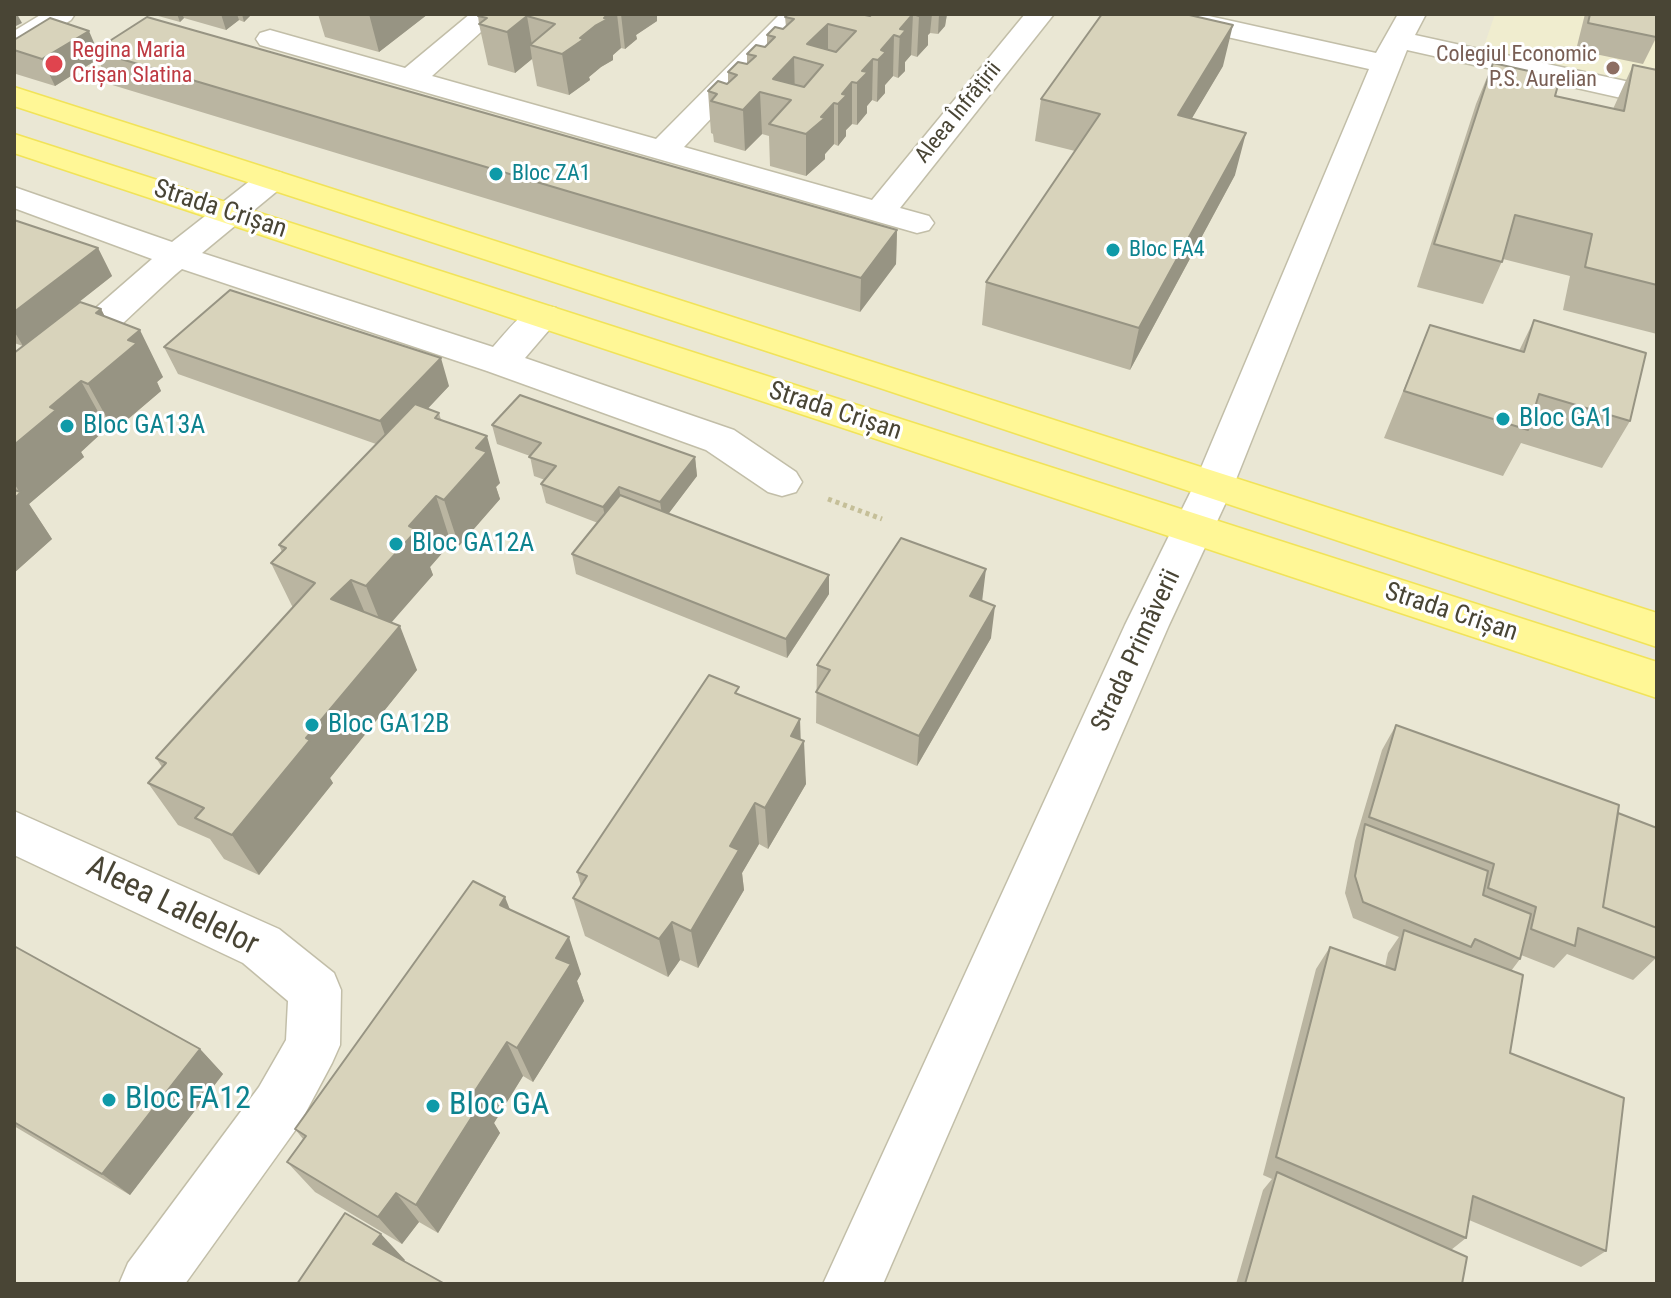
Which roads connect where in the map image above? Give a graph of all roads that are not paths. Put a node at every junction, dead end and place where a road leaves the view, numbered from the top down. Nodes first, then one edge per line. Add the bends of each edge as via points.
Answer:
1 (61, 14) edge
2 (487, 14) edge
3 (796, 14) edge
4 (1040, 14) edge
5 (1161, 14) edge
6 (281, 31) dead end
7 (1399, 39) edge
8 (14, 44) edge
9 (410, 79) junction
10 (14, 96) edge
11 (1657, 97) edge
12 (14, 143) edge
13 (662, 151) junction
14 (271, 180) junction
15 (14, 197) edge
16 (879, 212) junction
17 (229, 213) junction
18 (917, 223) dead end
19 (177, 256) junction
20 (543, 316) junction
21 (500, 362) junction
22 (14, 387) edge
23 (782, 482) road end
24 (1203, 508) junction
25 (1657, 630) edge
26 (1657, 680) edge
27 (14, 832) edge
28 (149, 1284) edge
29 (853, 1284) edge

1 - 8 street
2 - 9 street
3 - 13 street
4 - 16 street, Aleea Înfrățirii
5 - 7 street
6 - 9 street
7 - 11 street
7 - 24 street, Strada Primăverii
9 - 13 street
10 - 14 main road, Strada Crișan
12 - 17 main road, Strada Crișan
13 - 16 street
14 - 17 street
14 - 24 main road, Strada Crișan via 875,373
15 - 19 street
16 - 18 street
17 - 19 street
17 - 20 main road, Strada Crișan
19 - 21 street
19 - 22 street via 72,348
20 - 21 street
20 - 24 main road, Strada Crișan
21 - 23 street via 720,440
24 - 25 main road, Strada Crișan
24 - 26 main road, Strada Crișan
24 - 29 street, Strada Primăverii
27 - 28 street, Aleea Lalelelor via 261,946 315,990 313,1045 279,1106

